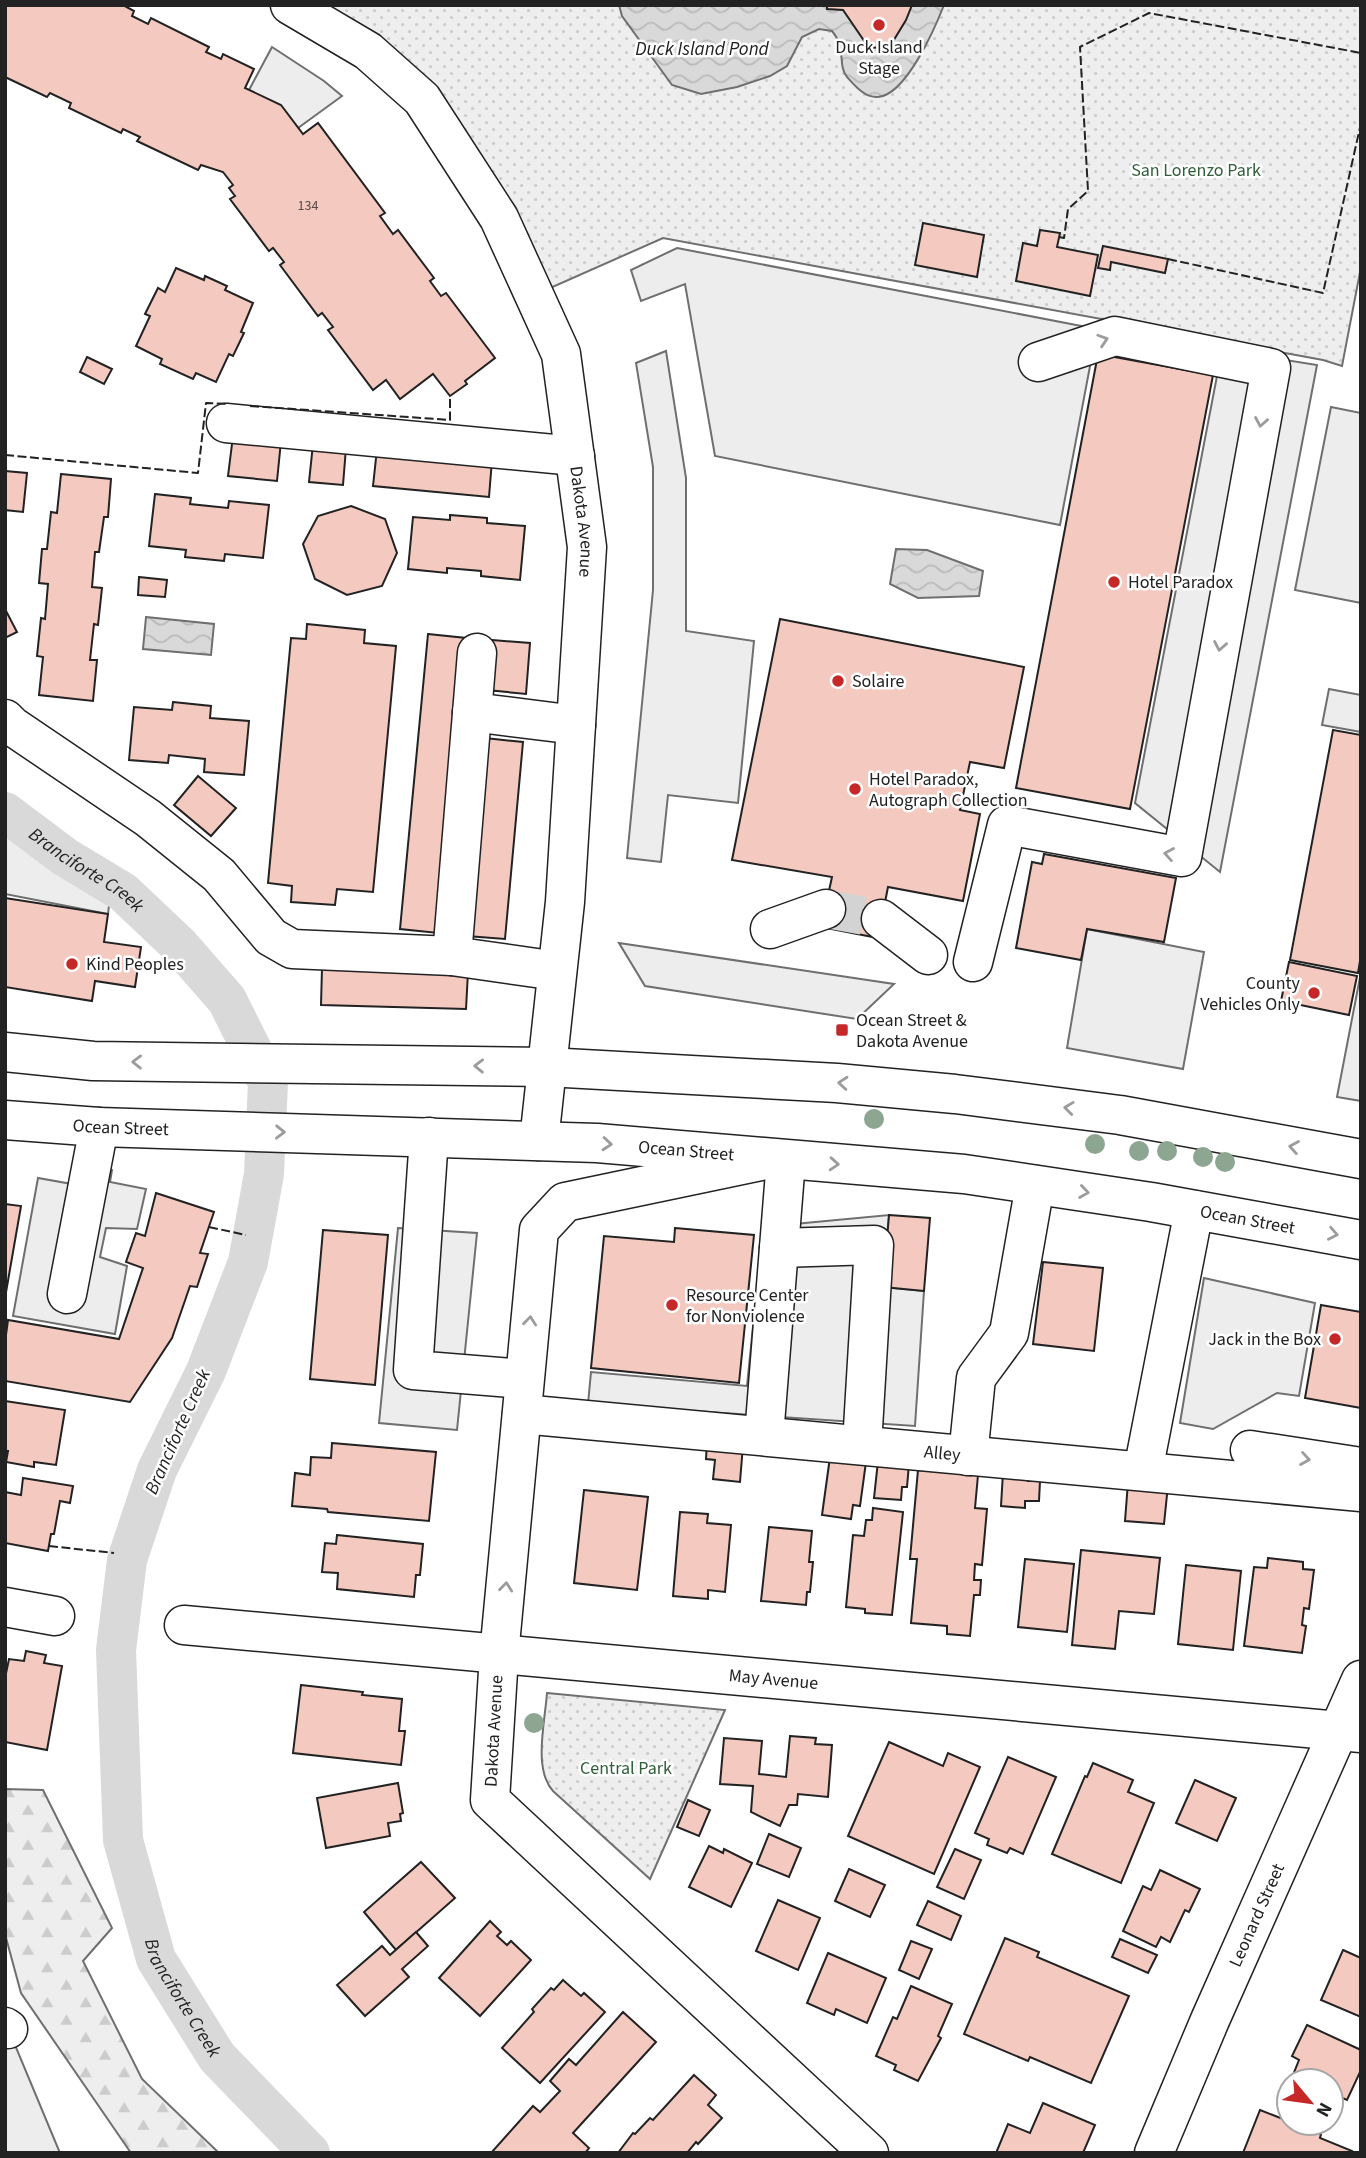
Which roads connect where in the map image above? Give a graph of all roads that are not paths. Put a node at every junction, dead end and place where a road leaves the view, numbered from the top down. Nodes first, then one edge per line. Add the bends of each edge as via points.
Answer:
1 (290, 5) edge
2 (1038, 362) dead end
3 (226, 423) dead end
4 (575, 456) junction
5 (477, 653) dead end
6 (472, 712) junction
7 (5, 719) edge
8 (576, 725) junction
9 (826, 909) tunnel mouth
10 (881, 919) tunnel mouth
11 (770, 929) dead end
12 (928, 955) dead end
13 (452, 956) junction
14 (973, 962) dead end
15 (558, 971) junction
16 (5, 1052) edge
17 (547, 1067) junction
18 (5, 1120) edge
19 (99, 1127) junction
20 (429, 1137) junction
21 (539, 1141) junction
22 (779, 1159) junction
23 (1361, 1159) edge
24 (1035, 1185) junction
25 (1194, 1210) junction
26 (1361, 1240) edge
27 (779, 1248) junction
28 (67, 1294) dead end
29 (524, 1396) junction
30 (764, 1436) junction
31 (862, 1446) junction
32 (1250, 1450) dead end
33 (968, 1455) junction
34 (1361, 1467) edge
35 (1143, 1471) junction
36 (1361, 1492) edge
37 (5, 1607) edge
38 (55, 1616) dead end
39 (184, 1625) dead end
40 (499, 1655) junction
41 (1361, 1680) edge
42 (1351, 1731) edge
43 (869, 2153) edge
44 (1154, 2153) edge

1 - 4 street, Dakota Avenue via 368,51 422,99 499,218 561,354
2 -> 14 street via 1115,336 1271,368 1182,857 1007,825
3 - 4 street
4 - 8 street, Dakota Avenue via 587,547
5 - 6 street
6 - 8 street
6 - 13 street
7 - 13 street via 148,818 219,875 271,937 292,949
8 - 15 street, Dakota Avenue
9 - 11 street
10 - 12 street
13 - 15 street
15 - 17 street, Dakota Avenue
17 -> 16 street via 93,1061
17 - 21 street, Dakota Avenue
23 -> 17 street via 1120,1115 955,1094
18 - 19 street, Ocean Street
19 -> 20 street, Ocean Street
19 - 28 street
20 - 21 street, Ocean Street
20 - 29 street, Alley via 413,1370
21 -> 22 street, Ocean Street
22 -> 24 street, Ocean Street via 964,1174
22 - 27 street
29 -> 22 street, Dakota Avenue via 539,1230 565,1202
24 -> 25 street, Ocean Street
24 - 33 street via 1009,1332 976,1378
25 -> 26 street, Ocean Street
25 - 35 street
27 - 30 street
27 - 31 street via 874,1245
29 - 30 street, Alley
40 -> 29 street, Dakota Avenue
30 - 31 street, Alley
31 - 33 street, Alley
32 -> 34 street
33 - 35 street, Alley
35 - 36 street, Alley
37 - 38 street
39 - 40 street, May Avenue
40 - 42 street, May Avenue
40 - 43 street, Dakota Avenue via 490,1800
41 - 42 street, Leonard Street
42 - 44 street, Leonard Street via 1210,2020

